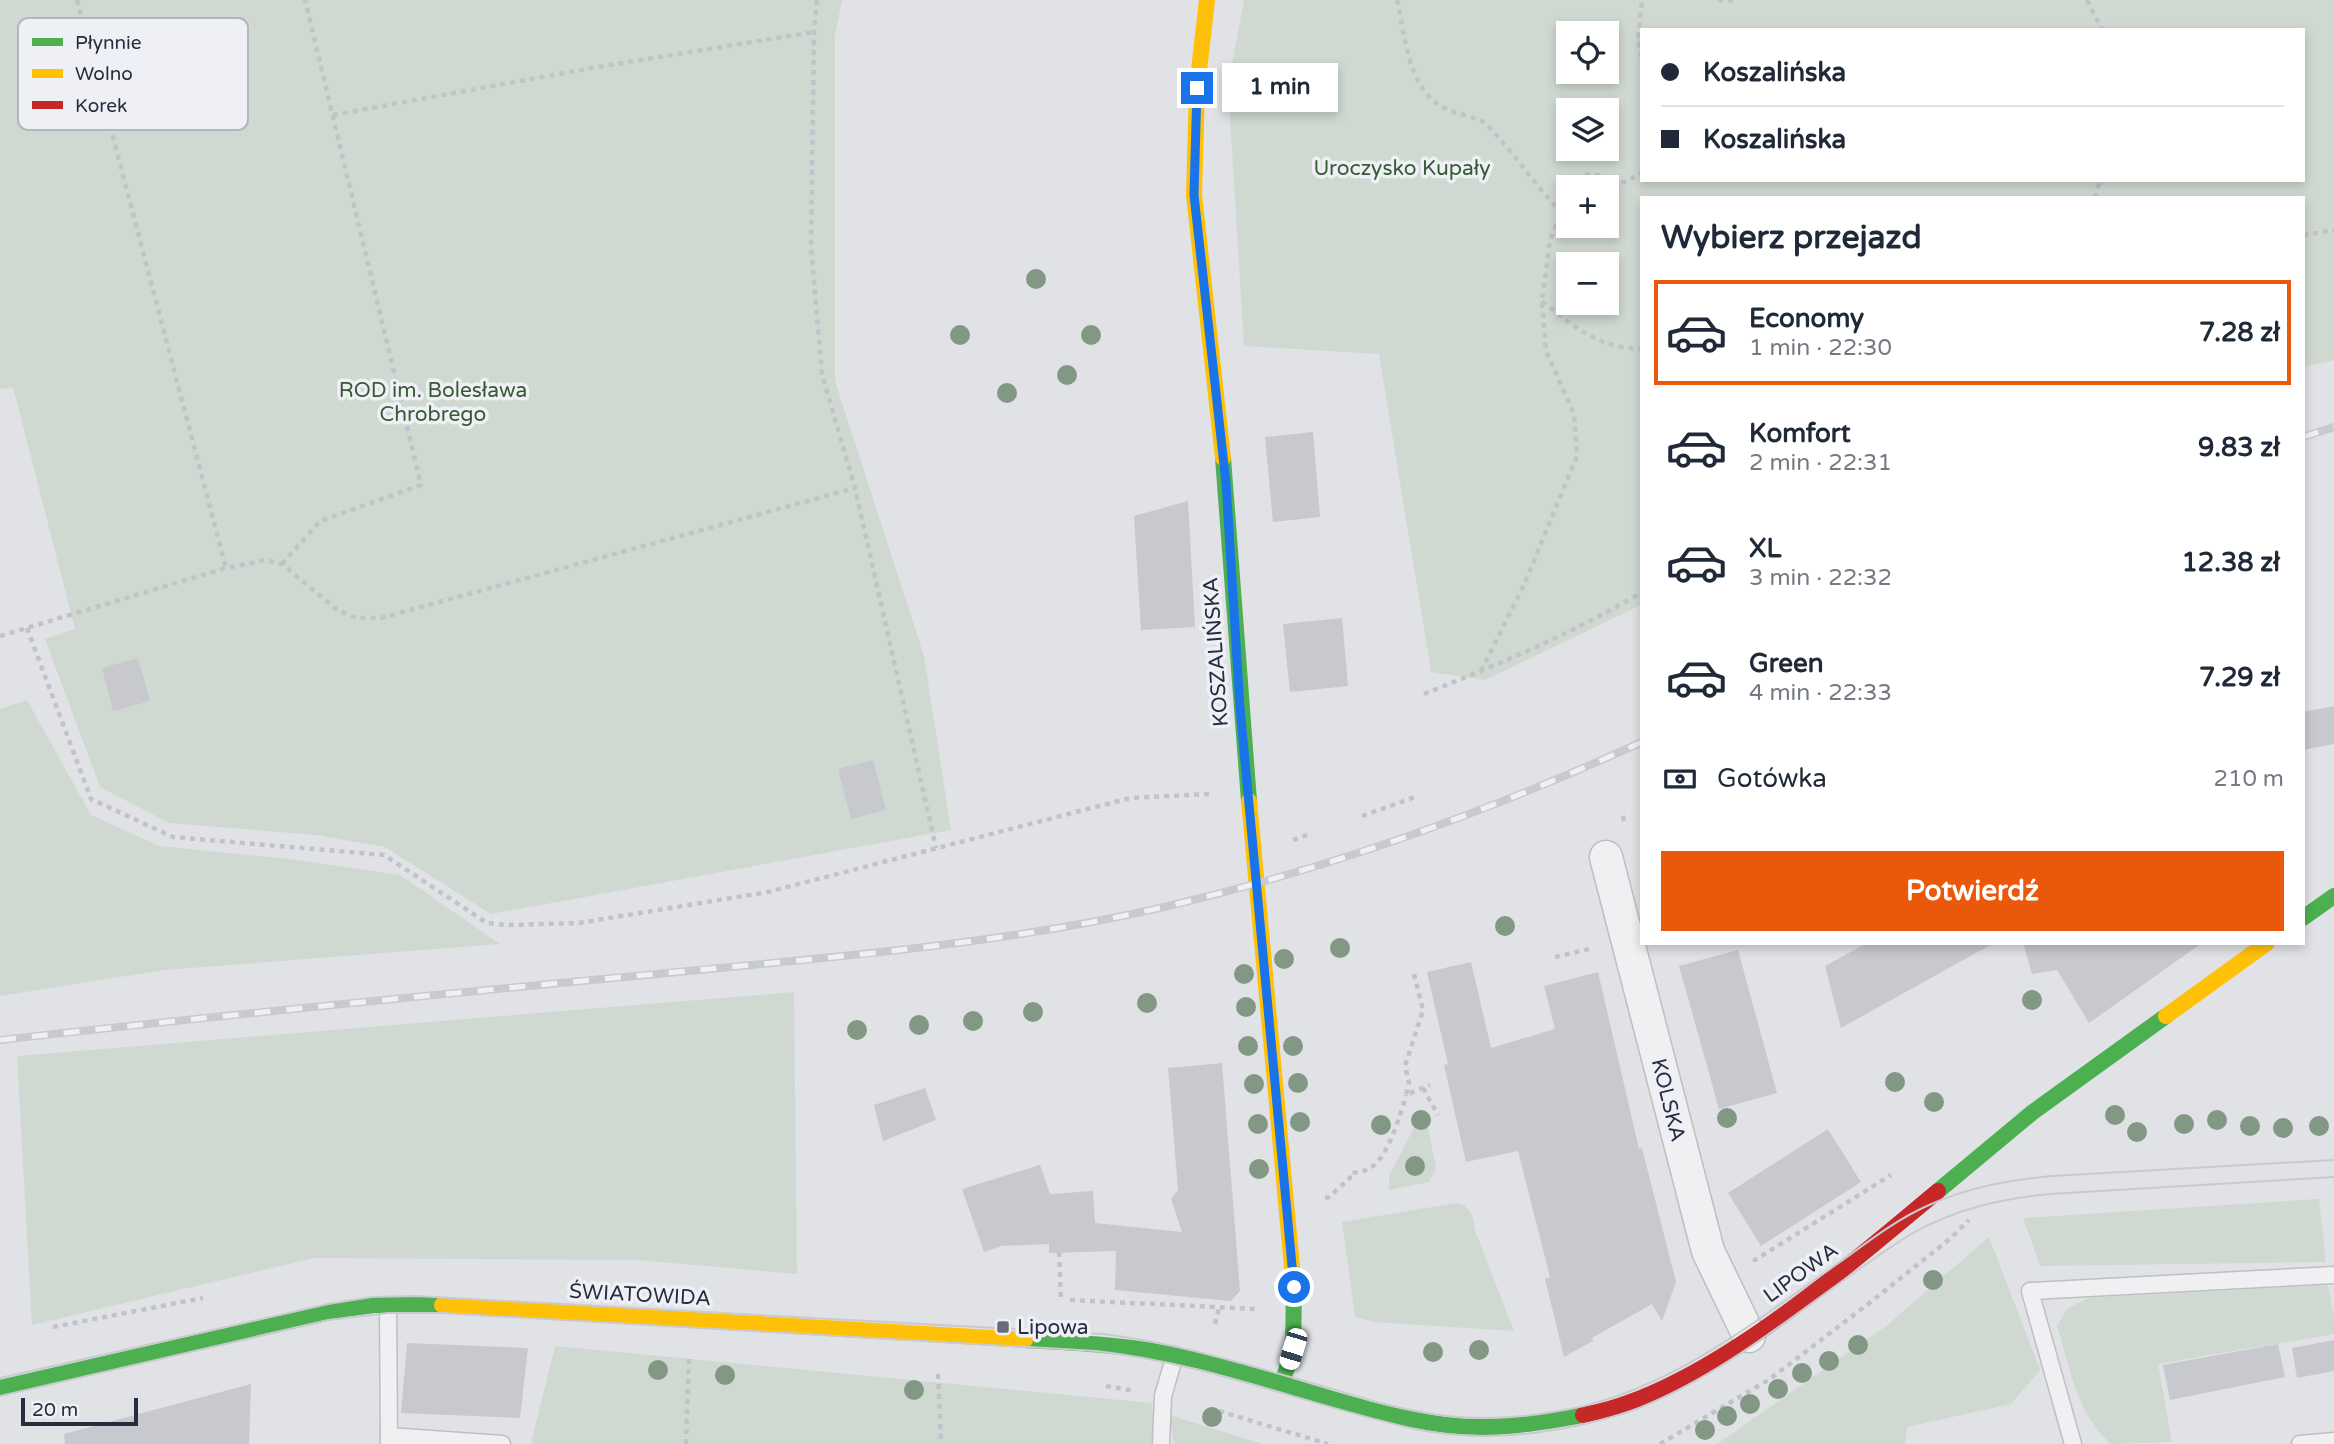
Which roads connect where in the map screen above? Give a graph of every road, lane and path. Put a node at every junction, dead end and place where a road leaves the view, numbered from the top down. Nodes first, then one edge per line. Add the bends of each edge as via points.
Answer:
1 (77, 0) edge
2 (305, 0) edge
3 (817, 0) edge
4 (1207, 0) edge
5 (1398, 0) edge
6 (1642, 0) edge
7 (1718, 0) edge
8 (1735, 0) edge
9 (2087, 0) edge
10 (82, 18) edge
11 (2101, 28) edge
12 (814, 32) junction
13 (1640, 48) edge
14 (333, 115) junction
15 (111, 130) edge
16 (1640, 173) edge
17 (1619, 183) edge
18 (1556, 207) edge
19 (1556, 223) edge
20 (2334, 230) edge
21 (2305, 235) edge
22 (1542, 300) junction
23 (1640, 349) edge
24 (855, 488) junction
25 (282, 564) junction
26 (226, 568) junction
27 (1640, 593) edge
28 (27, 628) junction
29 (0, 636) edge
30 (1480, 671) junction
31 (1424, 694) dead end
32 (1224, 796) dead end
33 (1418, 796) dead end
34 (1362, 816) dead end
35 (1312, 834) dead end
36 (1284, 843) dead end
37 (936, 848) junction
38 (1606, 857) dead end
39 (2334, 896) edge
40 (2305, 917) edge
41 (2264, 945) edge
42 (1413, 974) dead end
43 (1430, 1085) dead end
44 (1423, 1088) junction
45 (1406, 1095) junction
46 (1438, 1115) dead end
47 (1892, 1174) dead end
48 (1321, 1198) dead end
49 (1059, 1252) dead end
50 (1749, 1256) dead end
51 (2334, 1275) edge
52 (1255, 1299) dead end
53 (1061, 1300) dead end
54 (388, 1305) junction
55 (1256, 1311) dead end
56 (1749, 1336) junction
57 (689, 1352) dead end
58 (1175, 1355) junction
59 (938, 1370) dead end
60 (1282, 1383) junction
61 (1097, 1385) dead end
62 (0, 1388) edge
63 (1163, 1396) junction
64 (1218, 1410) dead end
65 (1499, 1427) junction
66 (389, 1440) edge
67 (2334, 1441) edge
68 (502, 1444) edge
69 (686, 1444) edge
70 (941, 1444) edge
71 (1161, 1444) edge
72 (1328, 1444) edge
73 (1499, 1444) edge
74 (2073, 1444) edge
75 (2300, 1444) edge

1 - 10 path
2 - 14 path
3 - 12 path
4 - 60 street, KOSZALIŃSKA via 1197,88 1194,195 1226,483 1240,708 1290,1230 1295,1311 1293,1349
5 - 18 path via 1416,82 1427,97 1484,122
6 - 13 path
7 - 8 path
9 - 11 path
12 - 14 path
12 - 24 path via 811,246 822,374
14 - 25 path via 421,485 320,521
15 - 26 path
16 - 17 path
19 - 22 path
20 - 21 path
22 - 23 path via 1591,338
22 - 30 path via 1546,351 1574,414 1577,456 1523,587
24 - 25 path via 381,618 356,618 336,609
24 - 37 path
25 - 26 path via 265,559
26 - 28 path
27 - 30 path
28 - 29 path
28 - 37 path via 91,799 173,838 384,855 487,923 579,923 755,895
30 - 31 path
32 - 37 path via 1199,793 1130,798
33 - 34 path
35 - 36 path
38 - 56 street, KOLSKA via 1708,1251
39 - 40 street
41 - 56 street, LIPOWA via 2082,1074 1863,1254
42 - 45 path via 1423,1010 1405,1066
43 - 44 path
44 - 45 path
44 - 46 path
45 - 48 path via 1400,1120 1376,1164 1350,1173 1329,1197
47 - 50 path via 1755,1260
49 - 53 path
51 - 74 lane via 2031,1291
52 - 55 path
54 - 58 street, ŚWIATOWIDA via 1069,1340
54 - 62 street, ŚWIATOWIDA via 271,1324
54 - 66 lane
56 - 65 street, LIPOWA via 1694,1371 1636,1399 1589,1414
57 - 69 path
58 - 60 street, ŚWIATOWIDA
58 - 63 lane
59 - 70 path
60 - 65 street, LIPOWA via 1402,1417
61 - 63 path
63 - 71 lane
64 - 72 path
65 - 73 lane
66 - 68 lane
67 - 75 lane

